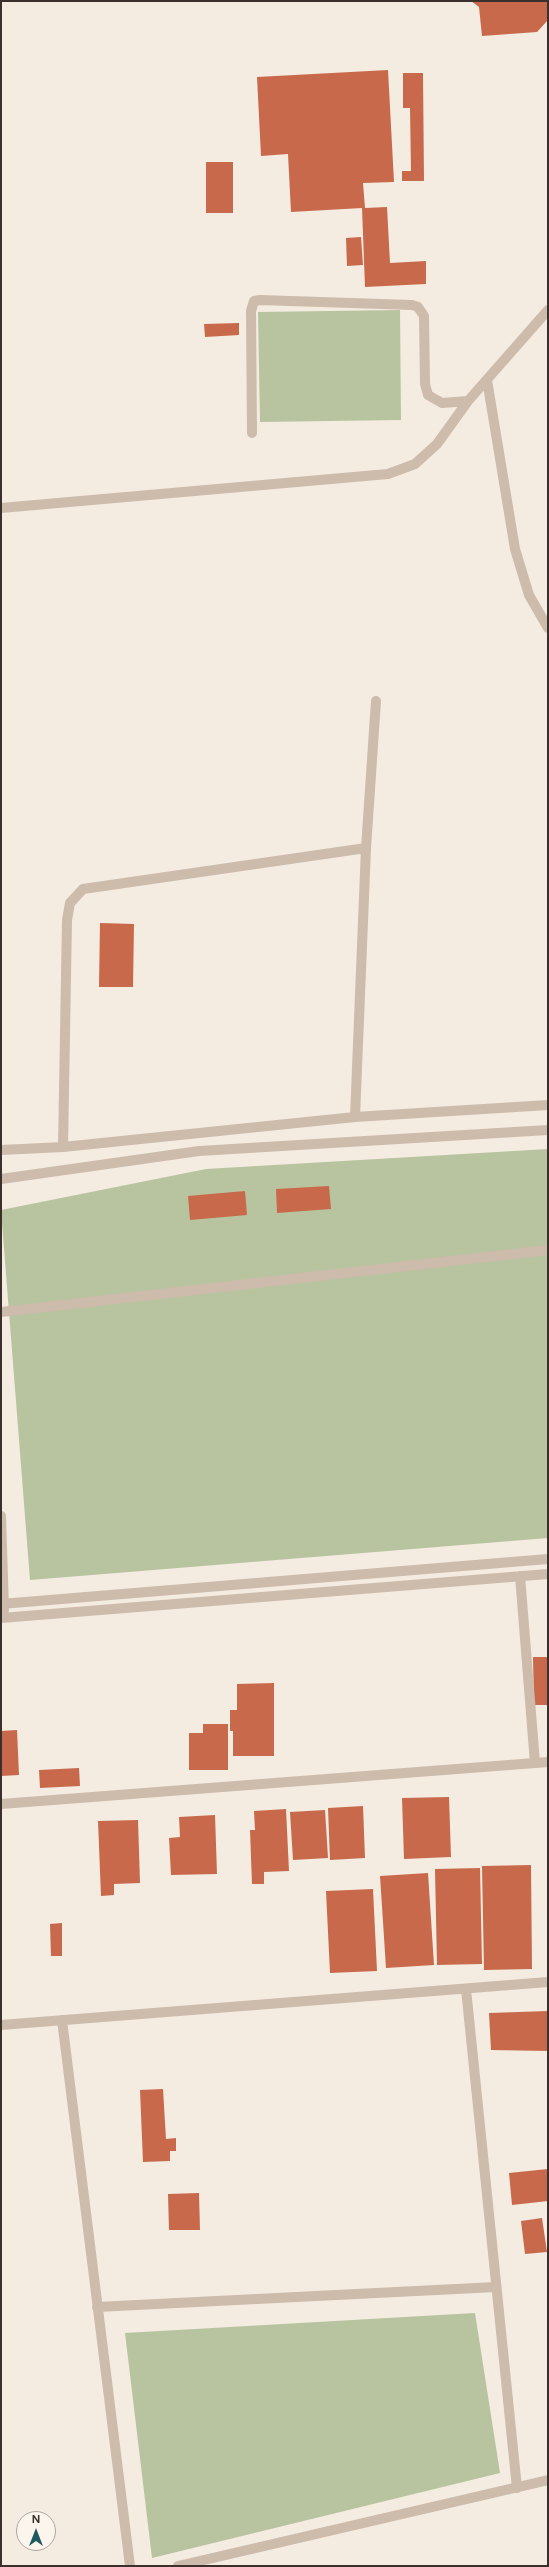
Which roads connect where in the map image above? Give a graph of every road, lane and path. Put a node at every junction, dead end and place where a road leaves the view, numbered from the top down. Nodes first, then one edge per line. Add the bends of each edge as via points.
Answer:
1 (548, 310) edge
2 (487, 380) junction
3 (468, 401) junction
4 (252, 433) dead end
5 (1, 508) edge
6 (548, 628) edge
7 (376, 701) dead end
8 (366, 848) junction
9 (548, 1105) edge
10 (355, 1117) junction
11 (548, 1130) edge
12 (63, 1147) junction
13 (1, 1150) edge
14 (1, 1180) edge
15 (548, 1250) edge
16 (1, 1312) edge
17 (1, 1516) edge
18 (548, 1559) edge
19 (548, 1574) edge
20 (520, 1576) junction
21 (3, 1604) edge
22 (2, 1618) edge
23 (535, 1762) junction
24 (548, 1762) edge
25 (1, 1804) edge
26 (548, 1982) edge
27 (466, 1989) junction
28 (62, 2020) junction
29 (1, 2025) edge
30 (496, 2286) junction
31 (97, 2307) junction
32 (548, 2480) edge
33 (517, 2488) junction
34 (130, 2566) edge
35 (178, 2566) edge

1 - 2 street
2 - 3 street
2 - 6 street via 515,549 529,595
3 - 4 street via 442,403 428,395 425,384 424,316 418,307 412,304 260,300 254,301 251,311
3 - 5 street via 436,444 415,464 388,474
7 - 8 street
8 - 10 street
8 - 12 street via 83,890 70,903 67,920
9 - 10 street
10 - 12 street
11 - 14 street via 199,1151
12 - 13 street
15 - 16 street
17 - 21 street
18 - 21 street
19 - 20 street
20 - 22 street
20 - 23 street
21 - 22 street
23 - 24 street
23 - 25 street
26 - 27 street
27 - 28 street
27 - 30 street
28 - 29 street
28 - 31 street
30 - 31 street
30 - 33 street
31 - 34 street
32 - 33 street
33 - 35 street

